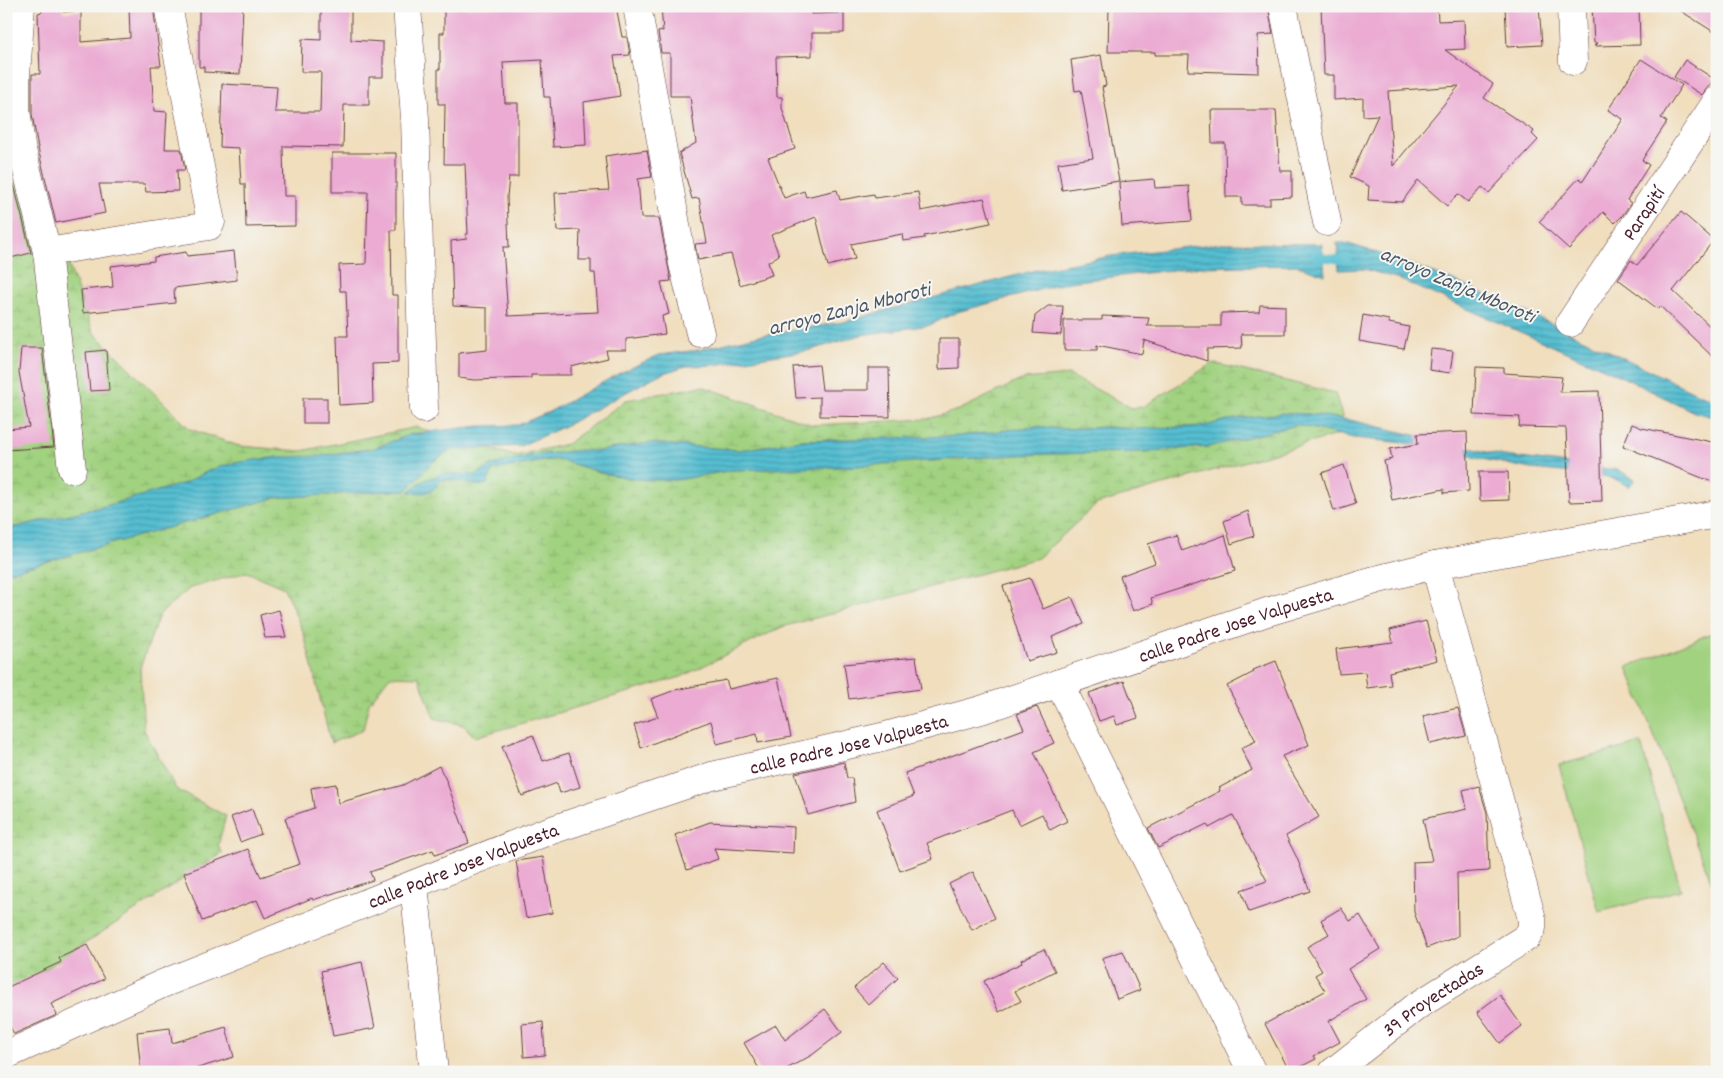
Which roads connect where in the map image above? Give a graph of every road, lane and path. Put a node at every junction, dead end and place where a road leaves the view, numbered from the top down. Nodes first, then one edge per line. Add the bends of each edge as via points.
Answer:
1 (21, 6) edge
2 (168, 6) edge
3 (407, 6) edge
4 (637, 6) edge
5 (1283, 6) edge
6 (1571, 6) edge
7 (1573, 61) dead end
8 (1717, 101) edge
9 (1327, 222) dead end
10 (47, 252) junction
11 (1570, 323) dead end
12 (700, 333) dead end
13 (424, 409) dead end
14 (72, 469) dead end
15 (1717, 514) edge
16 (1435, 565) junction
17 (1059, 683) junction
18 (414, 886) junction
19 (6, 1055) edge
20 (434, 1072) edge
21 (1252, 1072) edge
22 (1333, 1072) edge

1 - 10 street via 16,110 21,146
2 - 10 street via 211,222 209,226
3 - 13 street via 415,119
4 - 12 street via 683,264
5 - 9 street
6 - 7 street
8 - 11 street, Parapití
10 - 14 street
15 - 16 street, calle Padre Jose Valpuesta
16 - 17 street, calle Padre Jose Valpuesta via 1267,612
16 - 22 street, 39 Proyectadas via 1532,928 1527,937 1417,1006
17 - 18 street, calle Padre Jose Valpuesta via 981,710 882,737 712,776 543,833
17 - 21 street
18 - 19 street, calle Padre Jose Valpuesta via 162,984
18 - 20 street

